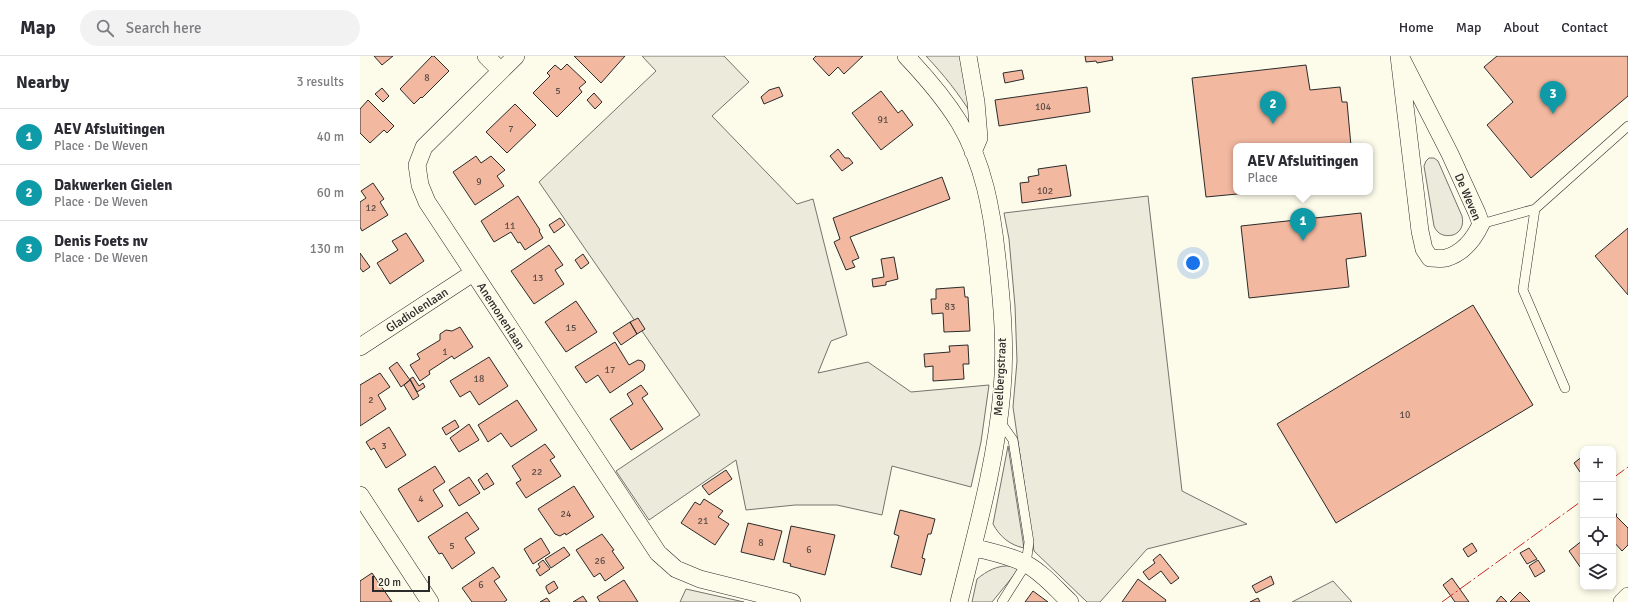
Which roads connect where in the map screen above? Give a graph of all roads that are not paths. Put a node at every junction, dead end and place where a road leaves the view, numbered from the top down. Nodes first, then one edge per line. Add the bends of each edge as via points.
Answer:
1 (486, 56) edge
2 (516, 56) edge
3 (906, 56) edge
4 (968, 56) edge
5 (1399, 56) edge
6 (501, 71) junction
7 (1628, 126) edge
8 (973, 152) junction
9 (1535, 209) junction
10 (1481, 224) junction
11 (473, 273) junction
12 (360, 347) edge
13 (1565, 388) dead end
14 (999, 419) junction
15 (360, 495) edge
16 (973, 547) junction
17 (1026, 564) junction
18 (1628, 596) edge
19 (430, 602) edge
20 (792, 602) edge
21 (959, 602) edge
22 (1002, 602) edge
23 (1070, 602) edge
24 (1622, 602) edge

1 - 6 street
2 - 6 street, Anemonenlaan
3 - 8 street, Meelbergstraat via 937,90 959,123
4 - 8 street via 979,138
5 - 10 street, De Weven via 1450,154
5 - 10 street, De Weven via 1424,249 1430,258 1445,258 1458,252 1475,238
6 - 11 street, Anemonenlaan via 424,147 417,165 420,185 427,202
7 - 9 lane
8 - 14 street, Meelbergstraat via 984,181 994,222 1003,352
9 - 10 lane
9 - 13 lane via 1523,290
11 - 12 street, Gladiolenlaan
11 - 20 street, Anemonenlaan via 658,553 676,569 700,580
14 - 16 street, Meelbergstraat via 993,460
14 - 17 lane via 1013,440 1029,542
15 - 19 street
16 - 17 street
16 - 21 street, Meelbergstraat
17 - 22 lane
17 - 23 street
18 - 24 street

